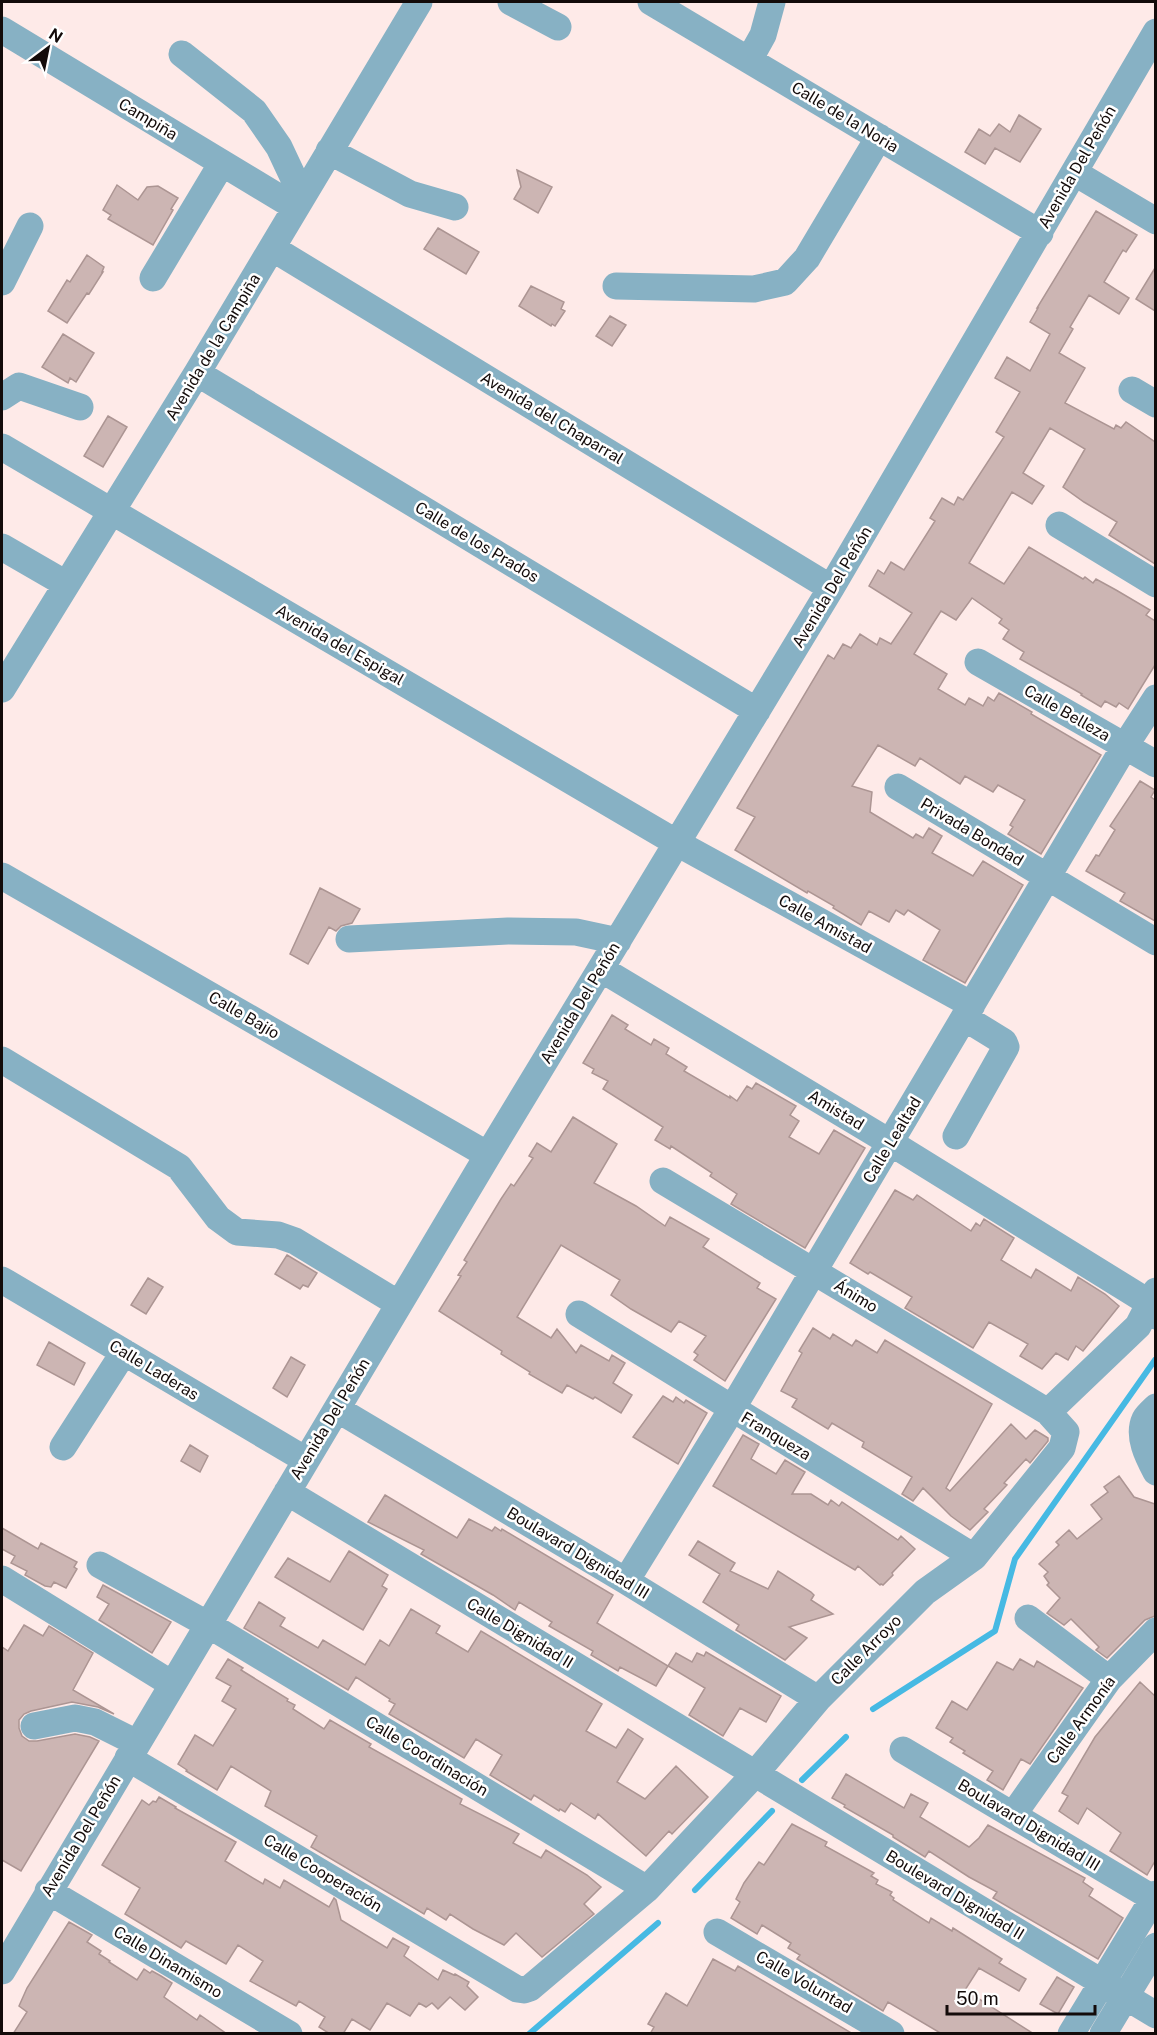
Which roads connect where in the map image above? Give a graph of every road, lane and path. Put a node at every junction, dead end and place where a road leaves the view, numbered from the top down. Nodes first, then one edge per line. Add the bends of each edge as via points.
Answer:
1 (419, 2) edge
2 (511, 2) edge
3 (651, 2) edge
4 (772, 2) edge
5 (558, 27) dead end
6 (2, 30) edge
7 (1155, 32) edge
8 (182, 54) dead end
9 (749, 60) junction
10 (879, 137) junction
11 (329, 151) junction
12 (222, 163) junction
13 (1075, 173) junction
14 (299, 202) junction
15 (455, 207) dead end
16 (1155, 221) edge
17 (30, 226) dead end
18 (1040, 233) junction
19 (272, 248) junction
20 (153, 278) dead end
21 (2, 282) edge
22 (616, 286) dead end
23 (197, 373) junction
24 (1132, 390) dead end
25 (2, 397) edge
26 (1155, 404) edge
27 (80, 407) dead end
28 (2, 447) edge
29 (112, 511) junction
30 (1059, 525) dead end
31 (2, 547) edge
32 (66, 584) junction
33 (1155, 584) edge
34 (831, 588) junction
35 (978, 662) dead end
36 (2, 689) edge
37 (1155, 698) edge
38 (757, 711) junction
39 (1125, 746) junction
40 (1155, 764) edge
41 (898, 787) dead end
42 (677, 843) junction
43 (2, 876) edge
44 (1047, 878) junction
45 (349, 939) dead end
46 (618, 941) junction
47 (1155, 942) edge
48 (601, 969) junction
49 (968, 1012) junction
50 (2, 1060) edge
51 (956, 1136) dead end
52 (891, 1143) junction
53 (488, 1155) junction
54 (663, 1181) dead end
55 (813, 1270) junction
56 (2, 1280) edge
57 (1153, 1303) edge
58 (399, 1304) junction
59 (579, 1314) dead end
60 (124, 1352) junction
61 (1155, 1407) edge
62 (337, 1409) junction
63 (732, 1409) junction
64 (1048, 1412) junction
65 (63, 1448) dead end
66 (306, 1460) junction
67 (1155, 1472) edge
68 (287, 1492) junction
69 (974, 1557) junction
70 (100, 1564) dead end
71 (2, 1579) edge
72 (626, 1581) junction
73 (1028, 1618) dead end
74 (207, 1624) junction
75 (1155, 1631) edge
76 (1110, 1680) junction
77 (172, 1684) junction
78 (818, 1699) junction
79 (34, 1726) dead end
80 (133, 1750) junction
81 (903, 1750) dead end
82 (754, 1775) junction
83 (1013, 1815) junction
84 (647, 1889) junction
85 (48, 1891) junction
86 (1155, 1897) edge
87 (11, 1931) edge
88 (717, 1932) dead end
89 (1155, 1946) edge
90 (2, 1971) edge
91 (1101, 1983) junction
92 (517, 1989) joint
93 (1125, 1997) junction
94 (1155, 2015) edge
95 (289, 2034) edge
96 (891, 2034) edge
97 (1071, 2034) edge
98 (1103, 2034) edge

1 - 11 street, Avenida de la Campiña
2 - 5 street
3 - 9 street, Calle de la Noria
4 - 9 street via 763,35
6 - 12 street, Campiña
7 - 13 street, Avenida Del Peñón
8 - 14 street via 254,111 279,147
9 - 10 street, Calle de la Noria
10 - 18 street, Calle de la Noria
10 - 22 street via 807,258 785,282 754,289
11 - 14 street, Avenida de la Campiña
11 - 15 street via 410,194
12 - 14 street, Campiña
12 - 20 street
13 - 16 street
13 - 18 street, Avenida Del Peñón
14 - 19 street, Avenida de la Campiña
17 - 21 street
18 - 34 street, Avenida Del Peñón
19 - 23 street, Avenida de la Campiña
19 - 34 street, Avenida del Chaparral
23 - 29 street, Avenida de la Campiña
23 - 38 street, Calle de los Prados
24 - 26 street
25 - 27 street via 19,386
28 - 29 street, Avenida del Espigal
29 - 32 street, Avenida de la Campiña
29 - 42 street, Avenida del Espigal
30 - 33 street
31 - 32 street
32 - 36 street, Avenida de la Campiña
34 - 38 street, Avenida Del Peñón
35 - 39 street, Calle Belleza
37 - 39 street, Calle Lealtad
38 - 42 street, Avenida Del Peñón
39 - 40 street, Calle Belleza
39 - 44 street, Calle Lealtad
41 - 44 street, Privada Bondad
42 - 46 street, Avenida Del Peñón
42 - 49 street, Calle Amistad
43 - 53 street, Calle Bajío
44 - 47 street, Privada Bondad
44 - 49 street, Calle Lealtad
45 - 46 street via 508,931 576,932
46 - 48 street, Avenida Del Peñón
48 - 52 street, Amistad
48 - 53 street, Avenida Del Peñón
49 - 51 street, Calle Amistad via 1006,1047
49 - 52 street, Calle Lealtad
50 - 58 street via 179,1167 218,1218 237,1232 278,1235 295,1241
52 - 55 street, Calle Lealtad
52 - 57 street, Amistad
53 - 58 street, Avenida Del Peñón
54 - 55 street, Ánimo
55 - 63 street, Calle Lealtad
55 - 64 street, Ánimo
56 - 60 street, Calle Laderas
57 - 64 street via 1138,1326
58 - 62 street, Avenida Del Peñón
59 - 63 street, Franqueza
60 - 65 street
60 - 66 street, Calle Laderas
61 - 67 street via 1145,1418 1143,1437
62 - 66 street, Avenida Del Peñón
62 - 72 street, Boulavard Dignidad III
63 - 69 street, Franqueza
63 - 72 street, Calle Lealtad
64 - 69 street, Calle Arroyo via 1066,1432 1062,1448
66 - 68 street, Avenida Del Peñón
68 - 74 street, Avenida Del Peñón
68 - 82 street, Calle Dignidad II
69 - 78 street, Calle Arroyo via 925,1592
70 - 74 street, Calle Coordinación
71 - 77 street
72 - 78 street, Boulavard Dignidad III
73 - 76 street
74 - 77 street, Avenida Del Peñón
74 - 84 street, Calle Coordinación
75 - 76 street, Calle Armonía
76 - 83 street, Calle Armonía
77 - 80 street, Avenida Del Peñón
78 - 82 street, Calle Arroyo
79 - 80 street, Calle Cooperación via 75,1718 95,1722
80 - 85 street, Avenida Del Peñón
80 - 92 street, Calle Cooperación
81 - 83 street, Boulavard Dignidad III
82 - 84 street, Calle Arroyo
82 - 91 street, Boulevard Dignidad II
83 - 86 street, Boulavard Dignidad III
84 - 92 street, Calle Arroyo via 530,1988
85 - 87 street, Avenida Del Peñón
85 - 95 street, Calle Dinamismo
86 - 91 street
87 - 90 street, Avenida Del Peñón
88 - 96 street, Calle Voluntad
89 - 93 street
91 - 93 street, Boulevard Dignidad II
91 - 97 street
93 - 94 street, Boulevard Dignidad II
93 - 98 street

